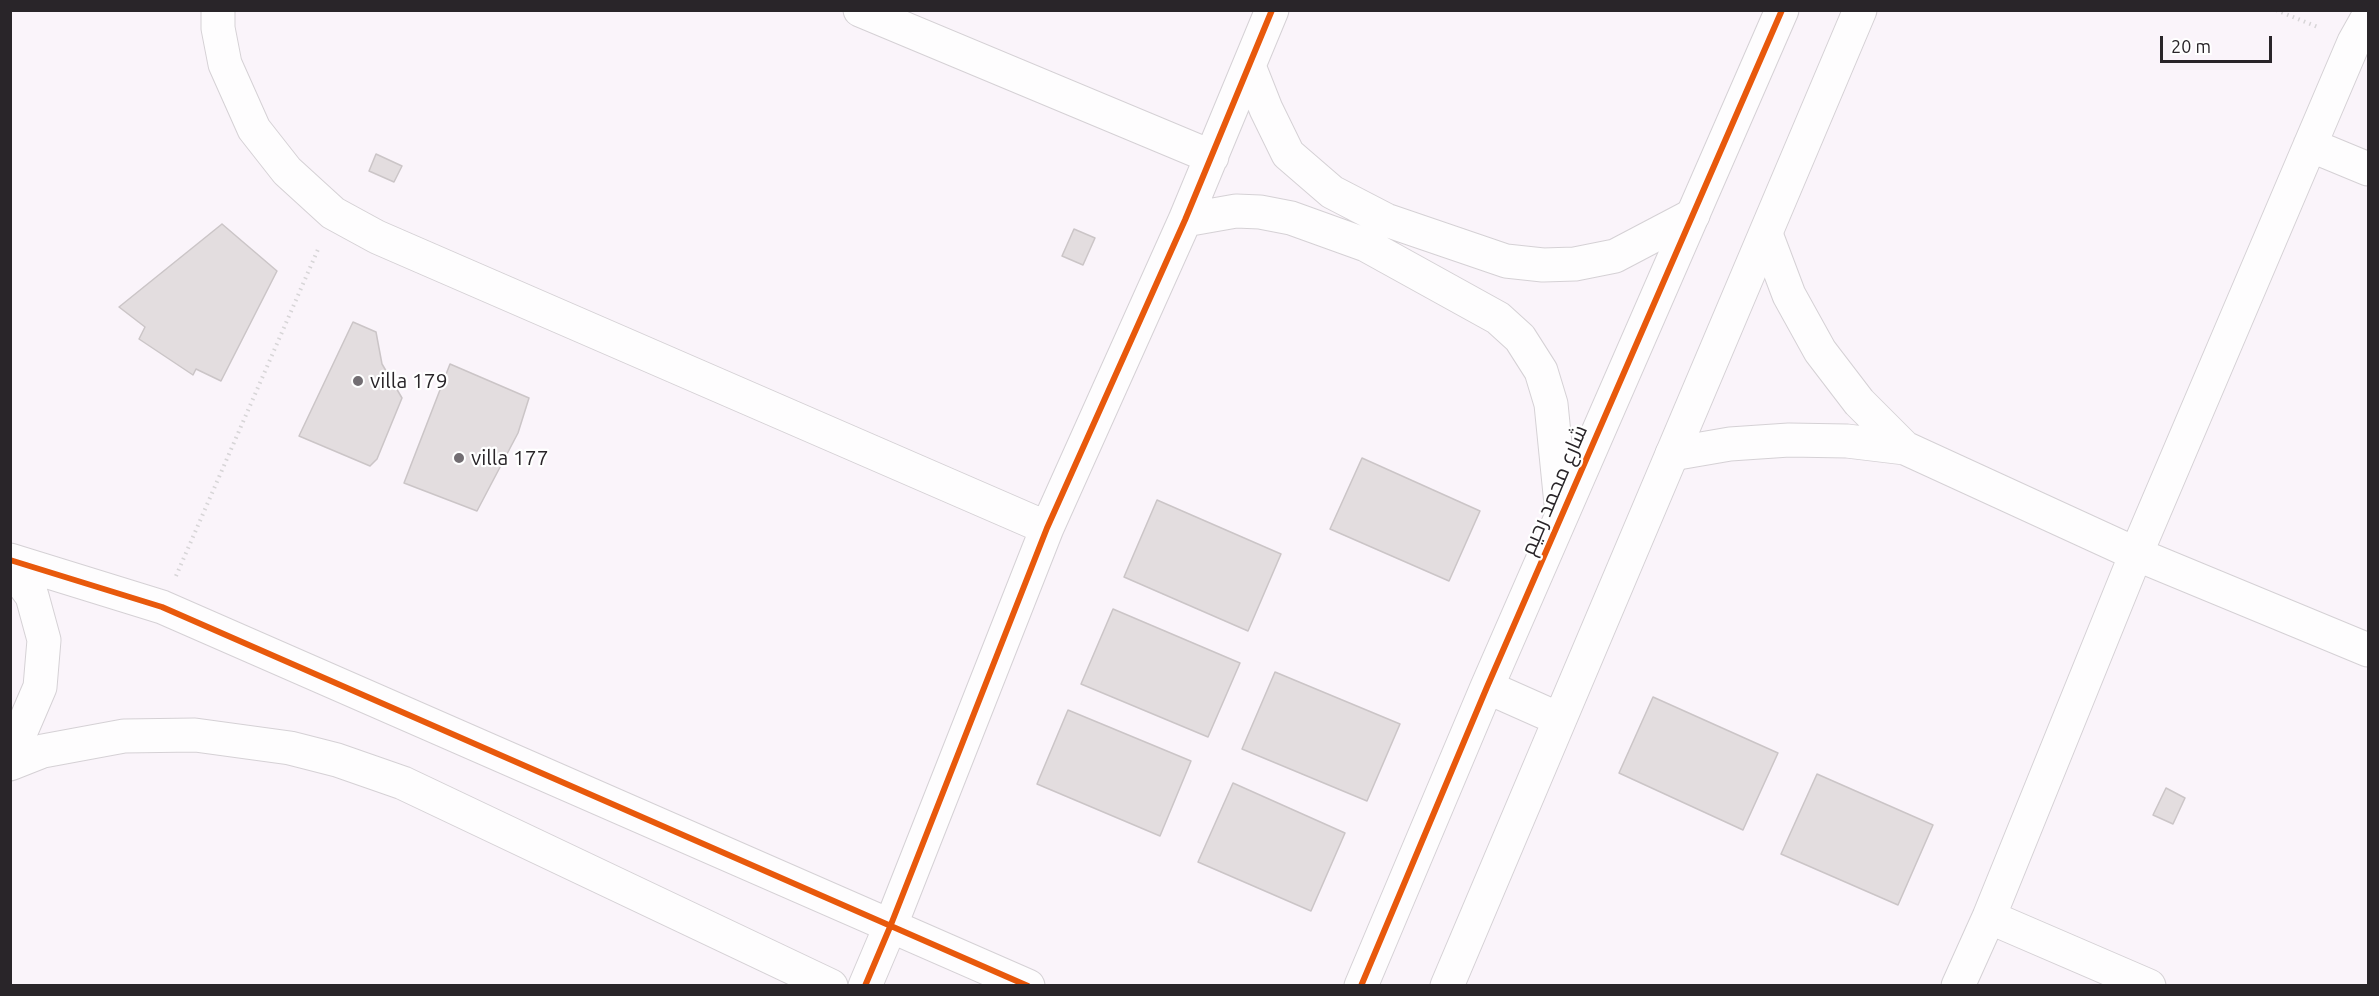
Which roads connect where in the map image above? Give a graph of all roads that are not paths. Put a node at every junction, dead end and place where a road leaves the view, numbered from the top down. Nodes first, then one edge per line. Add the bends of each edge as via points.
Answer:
1 (218, 10) edge
2 (860, 10) edge
3 (1272, 10) edge
4 (1782, 10) edge
5 (1860, 10) edge
6 (2361, 29) edge
7 (1249, 66) junction
8 (2310, 145) junction
9 (1212, 157) junction
10 (2368, 169) edge
11 (1693, 215) junction
12 (1185, 220) junction
13 (1766, 234) junction
14 (1905, 448) junction
15 (1672, 454) junction
16 (1562, 514) junction
17 (1047, 528) junction
18 (2136, 554) junction
19 (10, 560) edge
20 (10, 566) edge
21 (2368, 650) edge
22 (1487, 687) junction
23 (1559, 719) junction
24 (10, 743) edge
25 (10, 764) edge
26 (1989, 917) junction
27 (890, 927) junction
28 (1359, 983) edge
29 (831, 986) edge
30 (865, 986) edge
31 (1028, 986) edge
32 (1447, 986) edge
33 (1958, 986) edge
34 (2149, 986) edge

1 - 17 street via 225,64 254,129 287,171 333,213 377,237
2 - 9 street
3 - 7 street
4 - 11 street, شارع محمد رحيم
5 - 13 street
6 - 8 street
7 - 9 street
7 - 11 street via 1288,154 1332,192 1386,220 1506,261 1575,264 1615,256
8 - 10 street
8 - 18 street
9 - 12 street
11 - 16 street, شارع محمد رحيم
12 - 16 street via 1236,211 1291,218 1366,245 1498,318 1520,338 1541,372 1551,404
12 - 17 street
13 - 14 street via 1789,295 1820,351 1859,402
13 - 15 street
14 - 15 street via 1789,440 1730,444
14 - 18 street
15 - 23 street
16 - 22 street, شارع محمد رحيم
17 - 27 street
18 - 21 street
18 - 26 street
19 - 27 street via 162,606
20 - 24 street via 32,596 44,640 40,687 22,729
22 - 23 street
22 - 28 street, شارع محمد رحيم
23 - 32 street
25 - 29 street via 43,751 124,736 195,735 290,748 337,760 403,783
26 - 33 street
26 - 34 street
27 - 30 street
27 - 31 street

